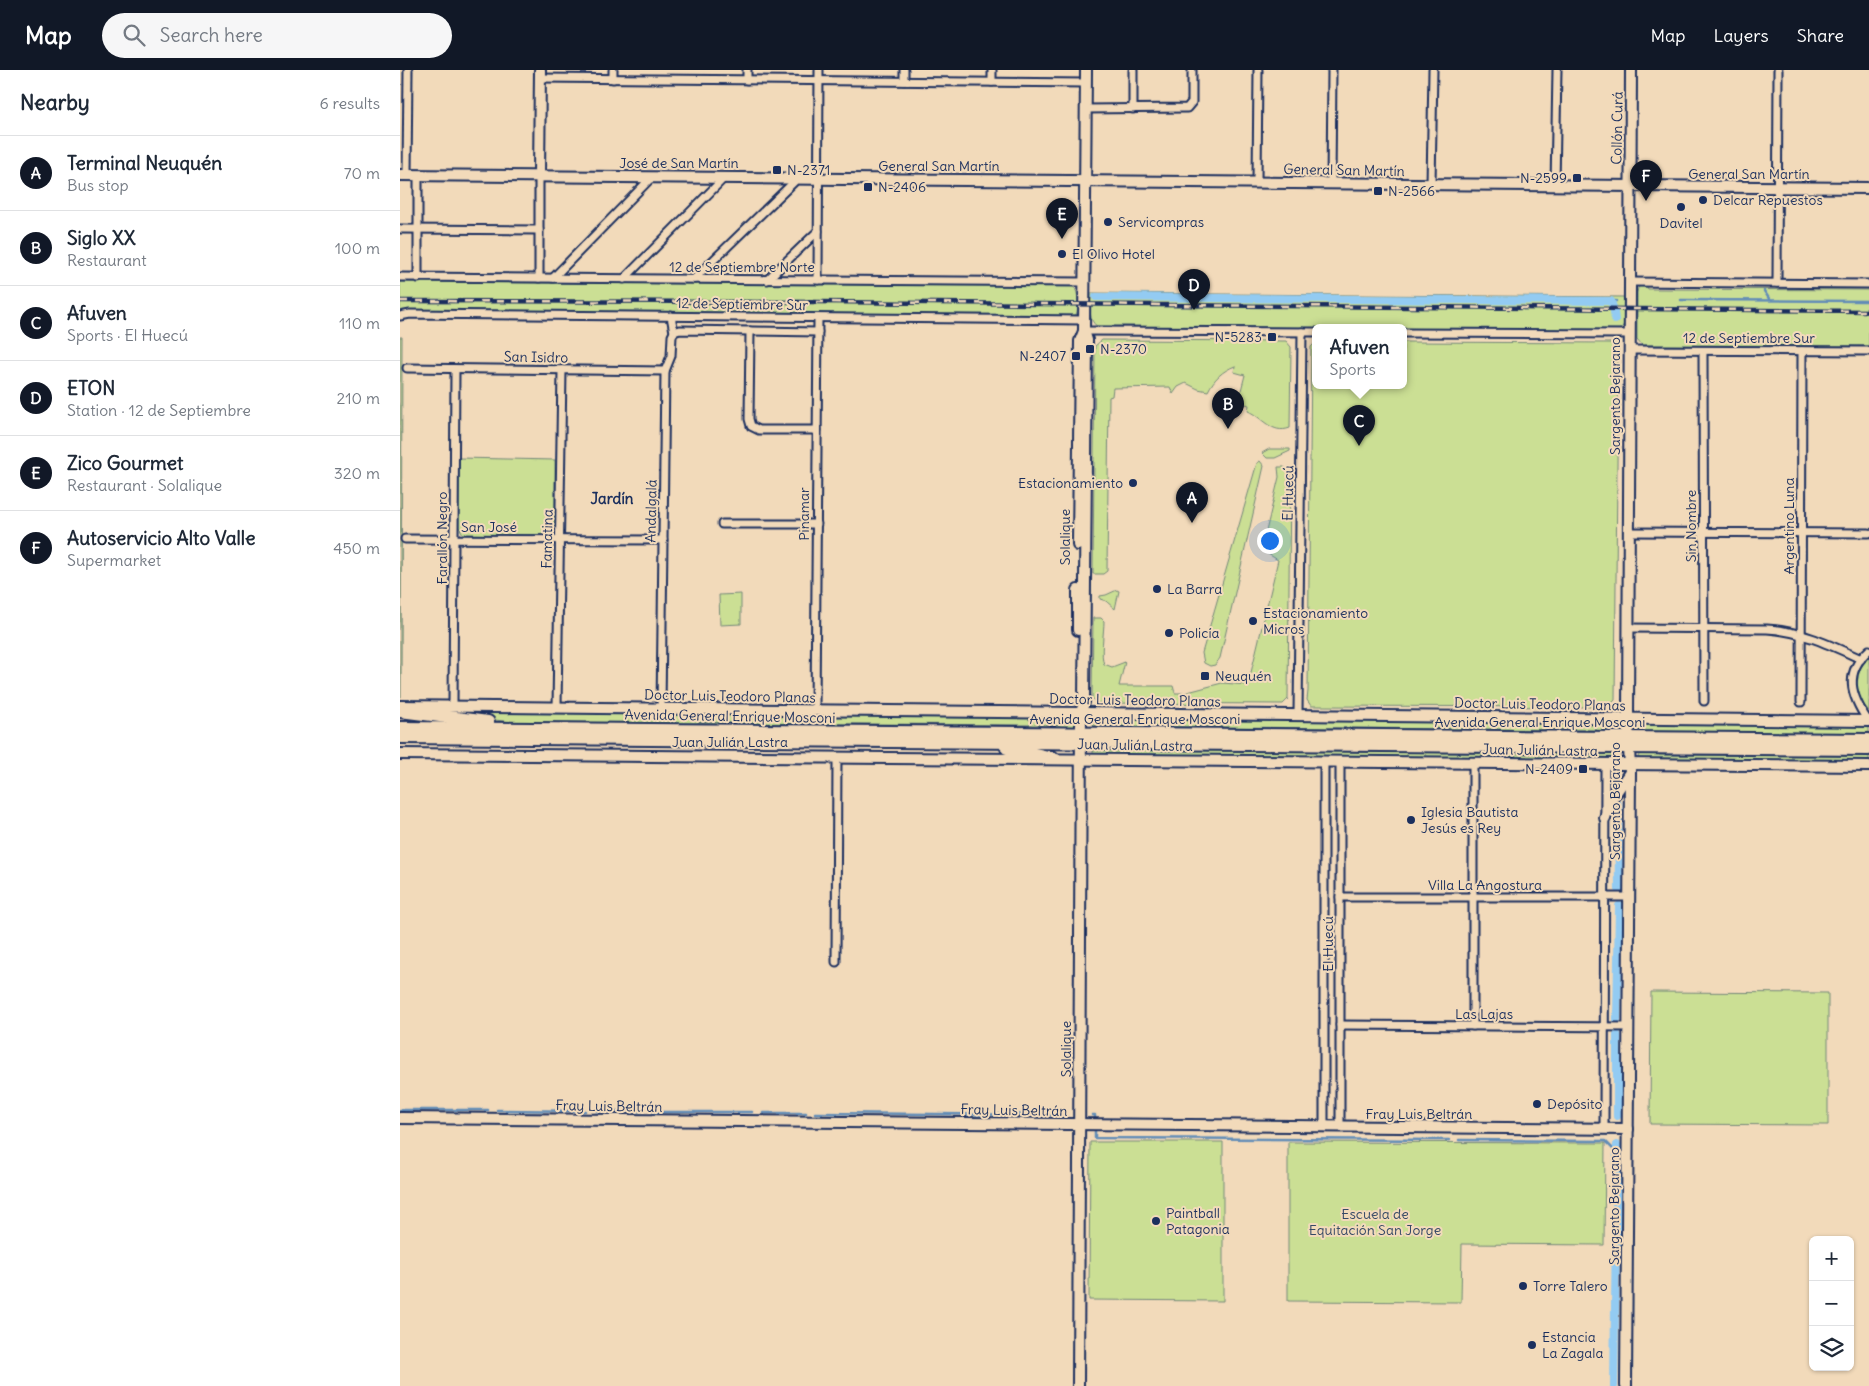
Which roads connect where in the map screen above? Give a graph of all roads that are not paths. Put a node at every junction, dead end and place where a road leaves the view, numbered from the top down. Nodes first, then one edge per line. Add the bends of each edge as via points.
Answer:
1 (408, 70) edge
2 (613, 70) edge
3 (680, 70) edge
4 (747, 70) edge
5 (819, 70) edge
6 (904, 70) edge
7 (992, 70) edge
8 (1086, 70) edge
9 (1134, 70) edge
10 (1192, 70) edge
11 (1258, 70) edge
12 (1332, 70) edge
13 (1433, 70) edge
14 (1556, 70) edge
15 (1631, 70) edge
16 (1778, 70) edge
17 (540, 74) edge
18 (613, 79) junction
19 (680, 79) junction
20 (747, 80) junction
21 (819, 80) junction
22 (904, 81) junction
23 (992, 82) junction
24 (1086, 83) junction
25 (1086, 108) junction
26 (1133, 109) junction
27 (403, 175) edge
28 (418, 175) junction
29 (539, 176) junction
30 (652, 177) junction
31 (724, 177) junction
32 (798, 178) junction
33 (818, 178) junction
34 (1086, 180) junction
35 (1257, 182) junction
36 (1331, 183) junction
37 (1431, 184) junction
38 (1555, 186) junction
39 (1630, 186) junction
40 (1777, 188) junction
41 (1869, 188) edge
42 (400, 229) edge
43 (418, 229) junction
44 (539, 230) junction
45 (818, 230) junction
46 (400, 277) edge
47 (418, 278) junction
48 (539, 278) junction
49 (553, 278) junction
50 (624, 279) junction
51 (694, 279) junction
52 (767, 280) junction
53 (818, 280) junction
54 (1084, 282) junction
55 (1630, 282) junction
56 (1777, 283) junction
57 (1869, 284) edge
58 (400, 316) edge
59 (671, 316) junction
60 (818, 318) junction
61 (1084, 325) junction
62 (750, 331) junction
63 (674, 332) junction
64 (818, 332) junction
65 (1302, 332) junction
66 (1312, 332) edge
67 (1407, 333) edge
68 (1630, 334) junction
69 (1629, 350) junction
70 (1703, 350) junction
71 (1802, 351) junction
72 (1869, 351) edge
73 (407, 368) dead end
74 (456, 369) junction
75 (562, 370) junction
76 (665, 371) junction
77 (817, 430) junction
78 (722, 524) dead end
79 (817, 524) junction
80 (1628, 532) junction
81 (1704, 532) junction
82 (1802, 533) junction
83 (1869, 533) edge
84 (405, 539) dead end
85 (454, 539) junction
86 (559, 540) junction
87 (663, 540) junction
88 (1628, 628) junction
89 (1704, 628) junction
90 (1801, 634) junction
91 (1869, 650) edge
92 (1860, 659) junction
93 (1704, 701) dead end
94 (1801, 702) dead end
95 (400, 706) edge
96 (453, 707) junction
97 (557, 708) junction
98 (661, 709) junction
99 (815, 710) junction
100 (400, 711) edge
101 (1081, 713) junction
102 (1298, 715) junction
103 (1628, 718) junction
104 (1869, 721) edge
105 (400, 728) edge
106 (527, 729) junction
107 (400, 737) edge
108 (1081, 738) junction
109 (1869, 740) edge
110 (967, 742) junction
111 (1629, 743) junction
112 (1869, 749) edge
113 (400, 754) edge
114 (837, 757) junction
115 (1053, 758) junction
116 (1081, 759) junction
117 (1324, 761) junction
118 (1340, 761) junction
119 (1473, 763) junction
120 (1605, 764) junction
121 (1869, 766) edge
122 (1630, 769) junction
123 (1605, 818) junction
124 (1340, 897) junction
125 (1473, 897) junction
126 (1605, 897) junction
127 (1629, 897) junction
128 (836, 962) dead end
129 (1340, 1026) junction
130 (1473, 1026) junction
131 (1604, 1027) junction
132 (1628, 1027) junction
133 (400, 1118) edge
134 (1079, 1124) junction
135 (1324, 1127) junction
136 (1340, 1127) junction
137 (1604, 1129) junction
138 (1628, 1129) junction
139 (1078, 1386) edge
140 (1626, 1386) edge

1 - 27 street
2 - 18 street
3 - 19 street
4 - 20 street
5 - 21 street
6 - 22 street
7 - 23 street
8 - 24 street, Solalique
9 - 26 street
10 - 26 street via 1190,106 1182,109
11 - 35 street
12 - 36 street
13 - 37 street
14 - 38 street
15 - 39 street, Collón Curá
16 - 40 street
17 - 18 street
17 - 29 street
18 - 19 street
19 - 20 street
20 - 21 street
21 - 22 street
21 - 33 street
22 - 23 street
23 - 24 street
24 - 25 street, Solalique
25 - 26 street
25 - 34 street, Solalique
27 - 28 street
28 - 29 street
28 - 43 street
29 - 30 street, José de San Martín
29 - 44 street
30 - 31 street, José de San Martín
30 - 49 street
31 - 32 street, José de San Martín
31 - 50 street
32 - 33 street, José de San Martín
32 - 51 street
33 - 34 street, General San Martín
33 - 45 street
34 - 35 street, General San Martín
34 - 54 street, Solalique
35 - 36 street, General San Martín
36 - 37 street, General San Martín
37 - 38 street, General San Martín
38 - 39 street, General San Martín
39 - 40 street, General San Martín
39 - 55 street, Sargento Bejarano
40 - 41 street, General San Martín
40 - 56 street
42 - 43 street
43 - 44 street
43 - 47 street
44 - 48 street
45 - 52 street
45 - 53 street
46 - 47 street, 12 de Septiembre Norte
47 - 48 street, 12 de Septiembre Norte
48 - 49 street, 12 de Septiembre Norte
49 - 50 street, 12 de Septiembre Norte
50 - 51 street, 12 de Septiembre Norte
51 - 52 street, 12 de Septiembre Norte
52 - 53 street, 12 de Septiembre Norte
53 - 54 street, 12 de Septiembre Norte
54 - 61 street, Solalique
55 - 56 street
55 - 68 street, Sargento Bejarano
56 - 57 street
58 - 59 street, 12 de Septiembre Sur
59 - 60 street, 12 de Septiembre Sur
59 - 63 street, Andalgalá
60 - 61 street, 12 de Septiembre Sur
60 - 64 street, Pinamar
61 - 65 street, 12 de Septiembre Sur
61 - 101 street, Solalique via 1087,350 1084,702
62 - 63 street
62 - 64 street
62 - 77 street via 751,426 759,430
63 - 76 street, Andalgalá
64 - 77 street, Pinamar
65 - 66 street
65 - 102 street, El Huecú
67 - 68 street
68 - 69 street, Sargento Bejarano
69 - 70 street, 12 de Septiembre Sur
69 - 80 street, Sargento Bejarano
70 - 71 street, 12 de Septiembre Sur
70 - 81 street, Sin Nombre
71 - 72 street, 12 de Septiembre Sur
71 - 82 street, Argentino Luna
73 - 74 street, San Isidro
74 - 75 street, San Isidro
74 - 85 street, Farallón Negro
75 - 76 street, San Isidro
75 - 86 street, Famatina
76 - 87 street, Andalgalá
77 - 79 street, Pinamar
78 - 79 street
79 - 99 street, Pinamar
80 - 81 street
80 - 88 street, Sargento Bejarano
81 - 82 street
81 - 89 street, Sin Nombre
82 - 83 street
82 - 90 street, Argentino Luna
84 - 85 street, San José
85 - 86 street, San José
85 - 96 street, Farallón Negro
86 - 87 street, San José
86 - 97 street, Famatina
87 - 98 street, Andalgalá
88 - 89 street
88 - 103 street, Sargento Bejarano
89 - 90 street via 1767,629
89 - 93 street, Sin Nombre
90 - 92 street
90 - 94 street, Argentino Luna
91 - 92 street
92 - 104 street via 1854,671 1853,691
95 - 96 street, Doctor Luis Teodoro Planas
96 - 97 street, Doctor Luis Teodoro Planas
97 - 98 street, Doctor Luis Teodoro Planas
98 - 99 street, Doctor Luis Teodoro Planas
99 - 101 street, Doctor Luis Teodoro Planas
100 - 106 highway
101 - 102 street, Doctor Luis Teodoro Planas
101 - 108 street, Solalique
102 - 103 street, Doctor Luis Teodoro Planas
103 - 104 street, Doctor Luis Teodoro Planas
103 - 111 street, Sargento Bejarano
105 - 106 highway, Avenida General Enrique Mosconi
106 - 108 highway, Avenida General Enrique Mosconi
107 - 110 highway, Avenida General Enrique Mosconi
108 - 110 highway, Avenida General Enrique Mosconi
108 - 111 highway, Avenida General Enrique Mosconi
108 - 116 street, Solalique
109 - 111 highway, Avenida General Enrique Mosconi
110 - 115 highway
111 - 112 highway, Avenida General Enrique Mosconi
111 - 122 street, Sargento Bejarano
113 - 114 street, Juan Julián Lastra
114 - 115 street, Juan Julián Lastra
114 - 128 street
115 - 116 street, Juan Julián Lastra
116 - 117 street, Juan Julián Lastra
116 - 134 street, Solalique
117 - 118 street, Juan Julián Lastra
117 - 135 street, El Huecú
118 - 119 street, Juan Julián Lastra
118 - 124 street, El Huecú
119 - 120 street, Juan Julián Lastra
119 - 125 street
120 - 122 street, Juan Julián Lastra
120 - 123 street, Sargento Bejarano
121 - 122 street, Juan Julián Lastra
122 - 123 street via 1611,800
122 - 127 street, Sargento Bejarano
123 - 126 street, Sargento Bejarano
124 - 125 street, Villa La Angostura
124 - 129 street, El Huecú
125 - 126 street, Villa La Angostura
125 - 130 street
126 - 127 street, Villa La Angostura
126 - 131 street, Sargento Bejarano
127 - 132 street, Sargento Bejarano
129 - 130 street, Las Lajas
129 - 136 street, El Huecú
130 - 131 street, Las Lajas
131 - 132 street, Las Lajas
131 - 137 street, Sargento Bejarano
132 - 138 street, Sargento Bejarano
133 - 134 street, Fray Luis Beltrán
134 - 135 street, Fray Luis Beltrán
134 - 139 street, Solalique
135 - 136 street, Fray Luis Beltrán
136 - 137 street, Fray Luis Beltrán
137 - 138 street, Fray Luis Beltrán
138 - 140 street, Sargento Bejarano

